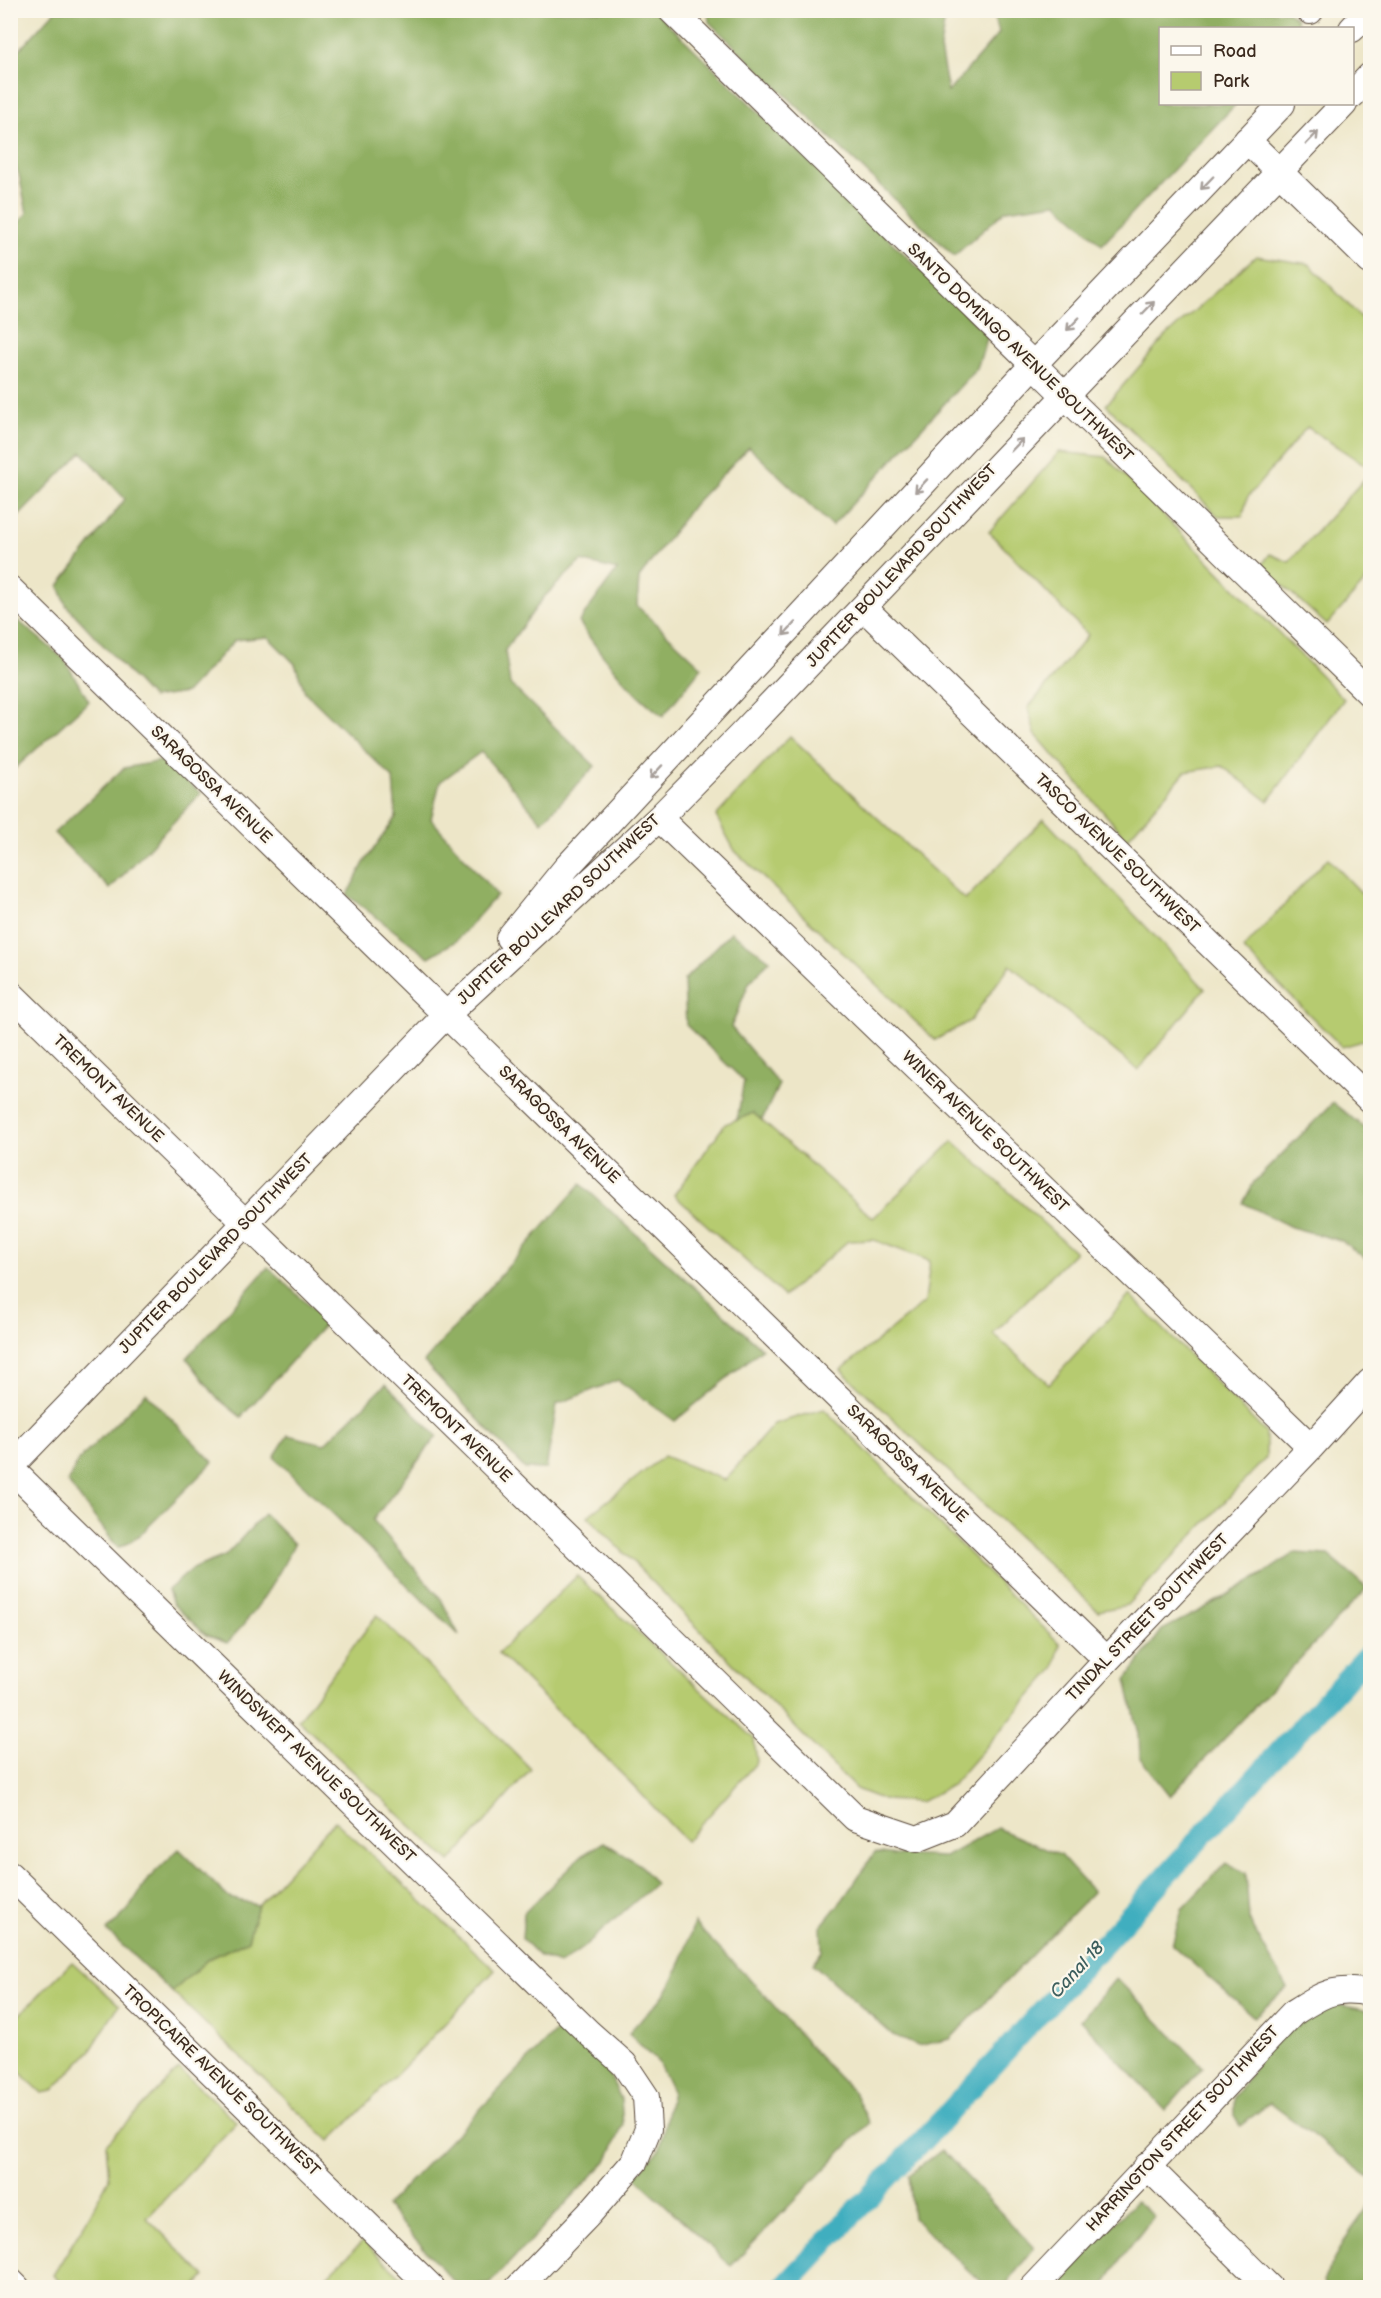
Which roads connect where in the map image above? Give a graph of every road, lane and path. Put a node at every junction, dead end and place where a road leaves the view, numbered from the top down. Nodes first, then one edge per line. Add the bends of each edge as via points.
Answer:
1 (671, 10) edge
2 (1370, 10) edge
3 (1354, 28) edge
4 (1371, 76) edge
5 (1354, 94) edge
6 (1281, 105) edge
7 (1343, 105) edge
8 (1247, 140) junction
9 (1280, 172) junction
10 (1371, 261) edge
11 (1033, 366) junction
12 (1064, 396) junction
13 (10, 589) edge
14 (864, 608) junction
15 (1371, 694) edge
16 (659, 818) junction
17 (10, 993) edge
18 (446, 1014) junction
19 (1371, 1100) edge
20 (246, 1224) junction
21 (1371, 1382) edge
22 (1311, 1447) junction
23 (10, 1468) edge
24 (1107, 1660) junction
25 (916, 1839) joint
26 (10, 1875) edge
27 (1371, 1993) edge
28 (1147, 2166) junction
29 (10, 2281) edge
30 (17, 2288) edge
31 (432, 2288) edge
32 (518, 2288) edge
33 (1033, 2288) edge
34 (1270, 2288) edge

1 - 11 street, SANTO DOMINGO AVENUE SOUTHWEST
2 - 3 street
4 - 5 street
6 - 8 street, JUPITER BOULEVARD SOUTHWEST
9 -> 7 street, JUPITER BOULEVARD SOUTHWEST
8 - 9 street
8 -> 11 street, JUPITER BOULEVARD SOUTHWEST
9 - 10 street
12 -> 9 street, JUPITER BOULEVARD SOUTHWEST
11 - 12 street, SANTO DOMINGO AVENUE SOUTHWEST
11 -> 18 street, JUPITER BOULEVARD SOUTHWEST via 566,868
14 -> 12 street, JUPITER BOULEVARD SOUTHWEST
12 - 15 street, SANTO DOMINGO AVENUE SOUTHWEST
13 - 18 street, SARAGOSSA AVENUE
14 - 16 street, JUPITER BOULEVARD SOUTHWEST
14 - 19 street, TASCO AVENUE SOUTHWEST
16 - 18 street, JUPITER BOULEVARD SOUTHWEST
16 - 22 street, WINER AVENUE SOUTHWEST
17 - 20 street, TREMONT AVENUE
18 - 20 street, JUPITER BOULEVARD SOUTHWEST
18 - 24 street, SARAGOSSA AVENUE
20 - 23 street, JUPITER BOULEVARD SOUTHWEST
20 - 25 street, TREMONT AVENUE via 855,1818
21 - 22 street, TINDAL STREET SOUTHWEST
22 - 24 street, TINDAL STREET SOUTHWEST
23 - 32 street, WINDSWEPT AVENUE SOUTHWEST via 624,2064 646,2097 648,2129 635,2161
24 - 25 street, TINDAL STREET SOUTHWEST via 955,1824
26 - 31 street, TROPICAIRE AVENUE SOUTHWEST
27 - 28 street, HARRINGTON STREET SOUTHWEST via 1345,1990 1324,1994 1293,2013
28 - 33 street, HARRINGTON STREET SOUTHWEST
28 - 34 street
29 - 30 street

